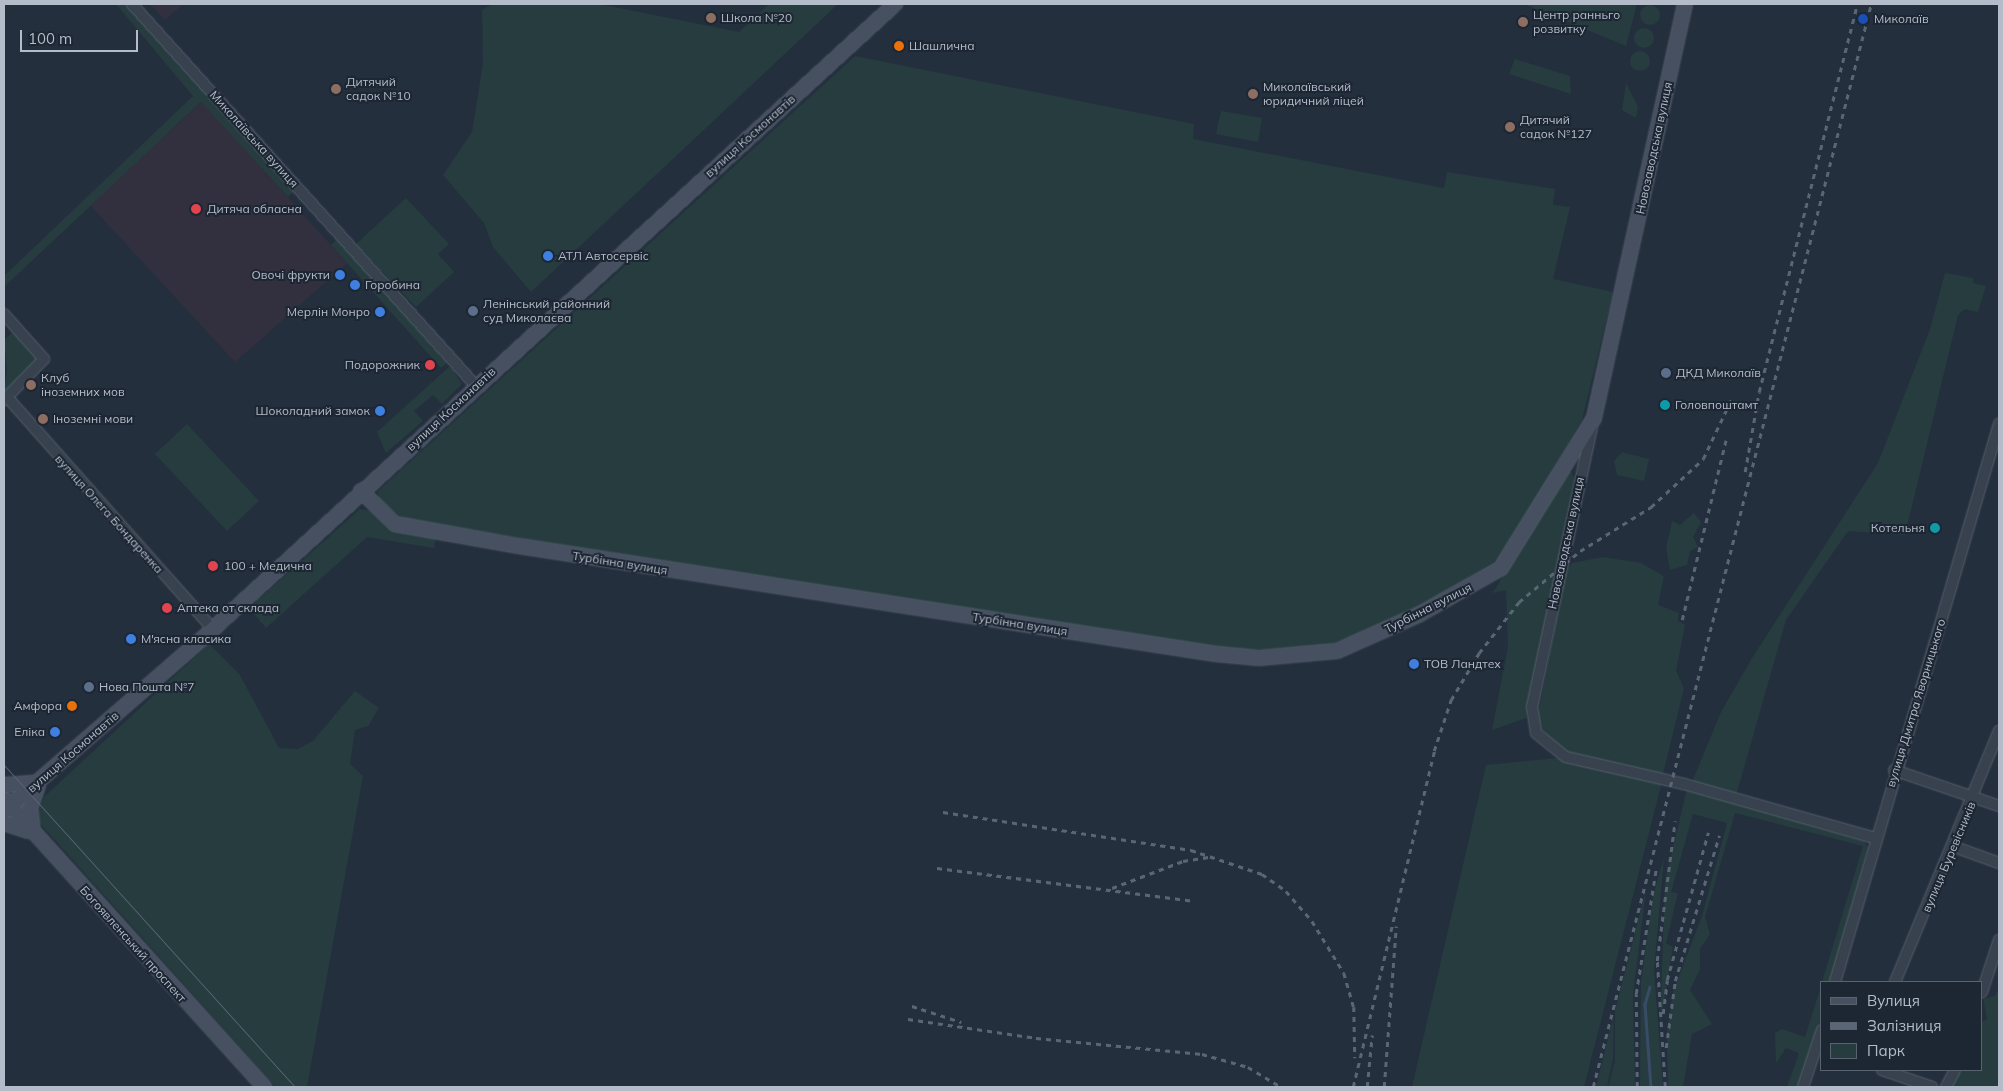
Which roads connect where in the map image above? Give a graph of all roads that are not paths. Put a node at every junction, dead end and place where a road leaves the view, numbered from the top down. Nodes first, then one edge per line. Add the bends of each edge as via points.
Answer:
1 (132, 4) edge
2 (895, 4) edge
3 (1685, 4) edge
4 (4, 314) edge
5 (476, 386) junction
6 (6, 399) edge
7 (1594, 418) junction
8 (1999, 424) edge
9 (361, 491) junction
10 (213, 629) junction
11 (1999, 731) edge
12 (1894, 770) junction
13 (41, 781) junction
14 (4, 786) edge
15 (1975, 796) junction
16 (6, 805) edge
17 (1999, 806) edge
18 (4, 823) edge
19 (35, 836) junction
20 (1875, 838) junction
21 (1952, 846) junction
22 (1999, 863) edge
23 (1999, 940) edge
24 (1835, 981) edge
25 (1895, 981) edge
26 (1983, 989) edge
27 (1819, 1049) edge
28 (1885, 1071) edge
29 (1954, 1071) edge
30 (264, 1087) edge
31 (1803, 1087) edge
32 (1932, 1087) edge
33 (1946, 1087) edge

1 - 5 street, Миколаївська вулиця
2 - 5 street, вулиця Космонавтів
3 - 7 street, Новозаводська вулиця
4 - 6 street, вулиця Олега Бондаренка via 44,359
5 - 9 street, вулиця Космонавтів
6 - 10 street, вулиця Олега Бондаренка
7 - 9 street, Турбінна вулиця via 1508,559 1492,575 1337,651 1298,656 1216,654 519,546 395,524
7 - 20 street, Новозаводська вулиця via 1532,707 1536,733 1566,757 1684,784
8 - 12 street, вулиця Дмитра Яворницького
9 - 10 street, вулиця Космонавтів
10 - 13 street, вулиця Космонавтів
11 - 15 street, вулиця Буревісників
12 - 15 street
12 - 20 street, вулиця Дмитра Яворницького
13 - 14 street
13 - 16 street, вулиця Космонавтів
13 - 19 street via 30,808
15 - 17 street
15 - 21 street, вулиця Буревісників
16 - 19 street, Богоявленський проспект
18 - 19 street
19 - 30 street, Богоявленський проспект
20 - 24 street, вулиця Дмитра Яворницького
21 - 22 street
21 - 25 street, вулиця Буревісників
23 - 26 street
27 - 31 street
28 - 32 street
29 - 33 street

